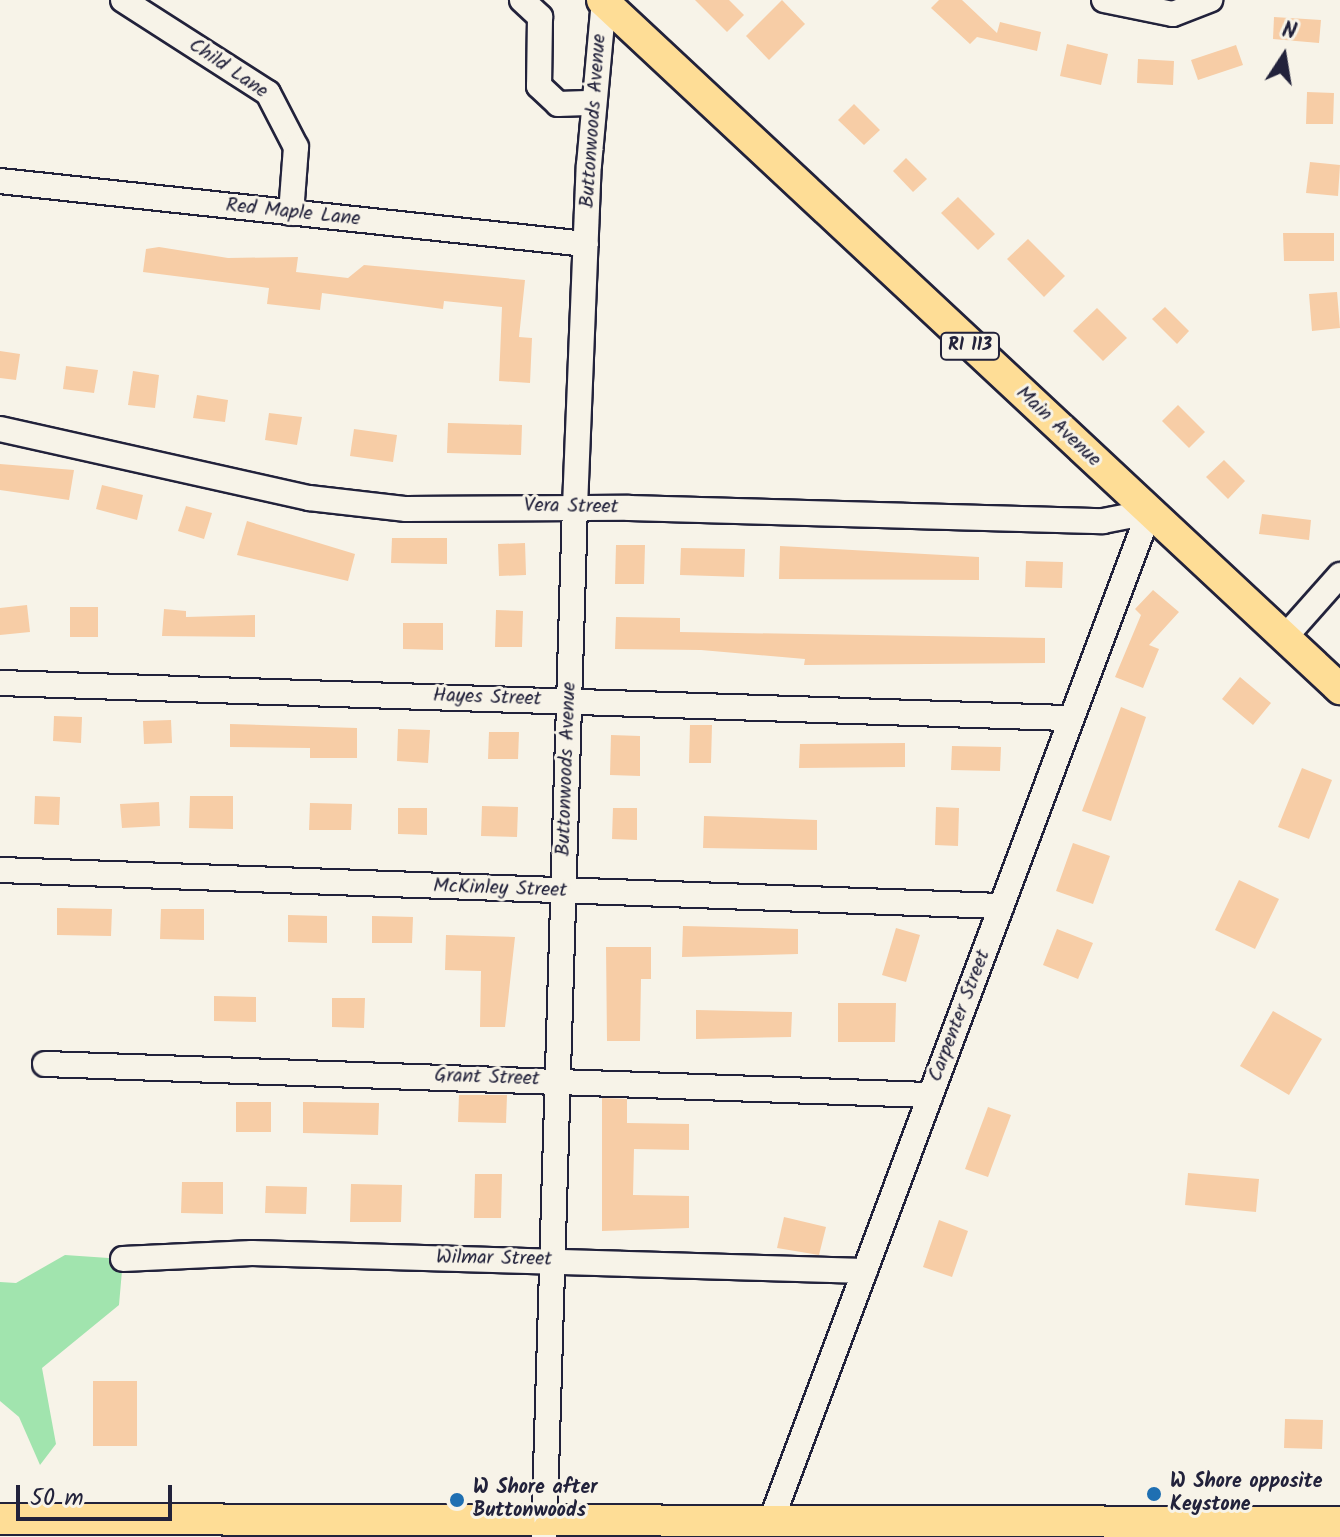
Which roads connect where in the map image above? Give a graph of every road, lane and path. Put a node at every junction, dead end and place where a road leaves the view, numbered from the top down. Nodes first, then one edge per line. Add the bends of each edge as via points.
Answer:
1 (123, 0) edge
2 (522, 0) edge
3 (603, 0) edge
4 (1104, 0) edge
5 (1210, 0) edge
6 (594, 103) junction
7 (0, 181) edge
8 (291, 213) junction
9 (586, 244) junction
10 (0, 429) edge
11 (575, 507) junction
12 (1149, 512) junction
13 (1340, 575) edge
14 (1285, 637) junction
15 (0, 683) edge
16 (1340, 689) edge
17 (570, 701) junction
18 (1069, 718) junction
19 (0, 870) edge
20 (562, 890) junction
21 (1001, 906) junction
22 (45, 1064) dead end
23 (556, 1080) junction
24 (930, 1095) junction
25 (123, 1259) dead end
26 (550, 1260) junction
27 (865, 1271) junction
28 (0, 1519) edge
29 (771, 1521) junction
30 (1340, 1522) edge
31 (544, 1528) edge
32 (906, 1529) edge
33 (1141, 1530) edge

1 - 8 street, Child Lane via 268,93 296,147
2 - 6 street via 540,17 539,86 558,104
3 - 6 street, Buttonwoods Avenue
3 - 12 main road, Main Avenue / RI 113
4 - 5 street via 1173,14
6 - 9 street, Buttonwoods Avenue
7 - 8 street, Red Maple Lane
8 - 9 street, Red Maple Lane
9 - 11 street, Buttonwoods Avenue
10 - 11 street, Vera Street via 338,503
11 - 12 street, Vera Street via 1103,521
11 - 17 street, Buttonwoods Avenue
12 - 14 main road, Main Avenue / RI 113
12 - 18 street, Carpenter Street
13 - 14 street
14 - 16 main road, Main Avenue / RI 113
15 - 17 street, Hayes Street
17 - 18 street, Hayes Street
17 - 20 street, Buttonwoods Avenue
18 - 21 street, Carpenter Street
19 - 20 street, McKinley Street
20 - 21 street, McKinley Street
20 - 23 street, Buttonwoods Avenue
21 - 24 street, Carpenter Street
22 - 23 street, Grant Street
23 - 24 street, Grant Street
23 - 26 street, Buttonwoods Avenue
24 - 27 street, Carpenter Street
25 - 26 street, Wilmar Street via 252,1253
26 - 27 street, Wilmar Street
26 - 31 street, Buttonwoods Avenue
27 - 29 street, Carpenter Street
28 - 31 main road
29 - 31 main road
29 - 32 main road
30 - 33 main road
32 - 33 main road

